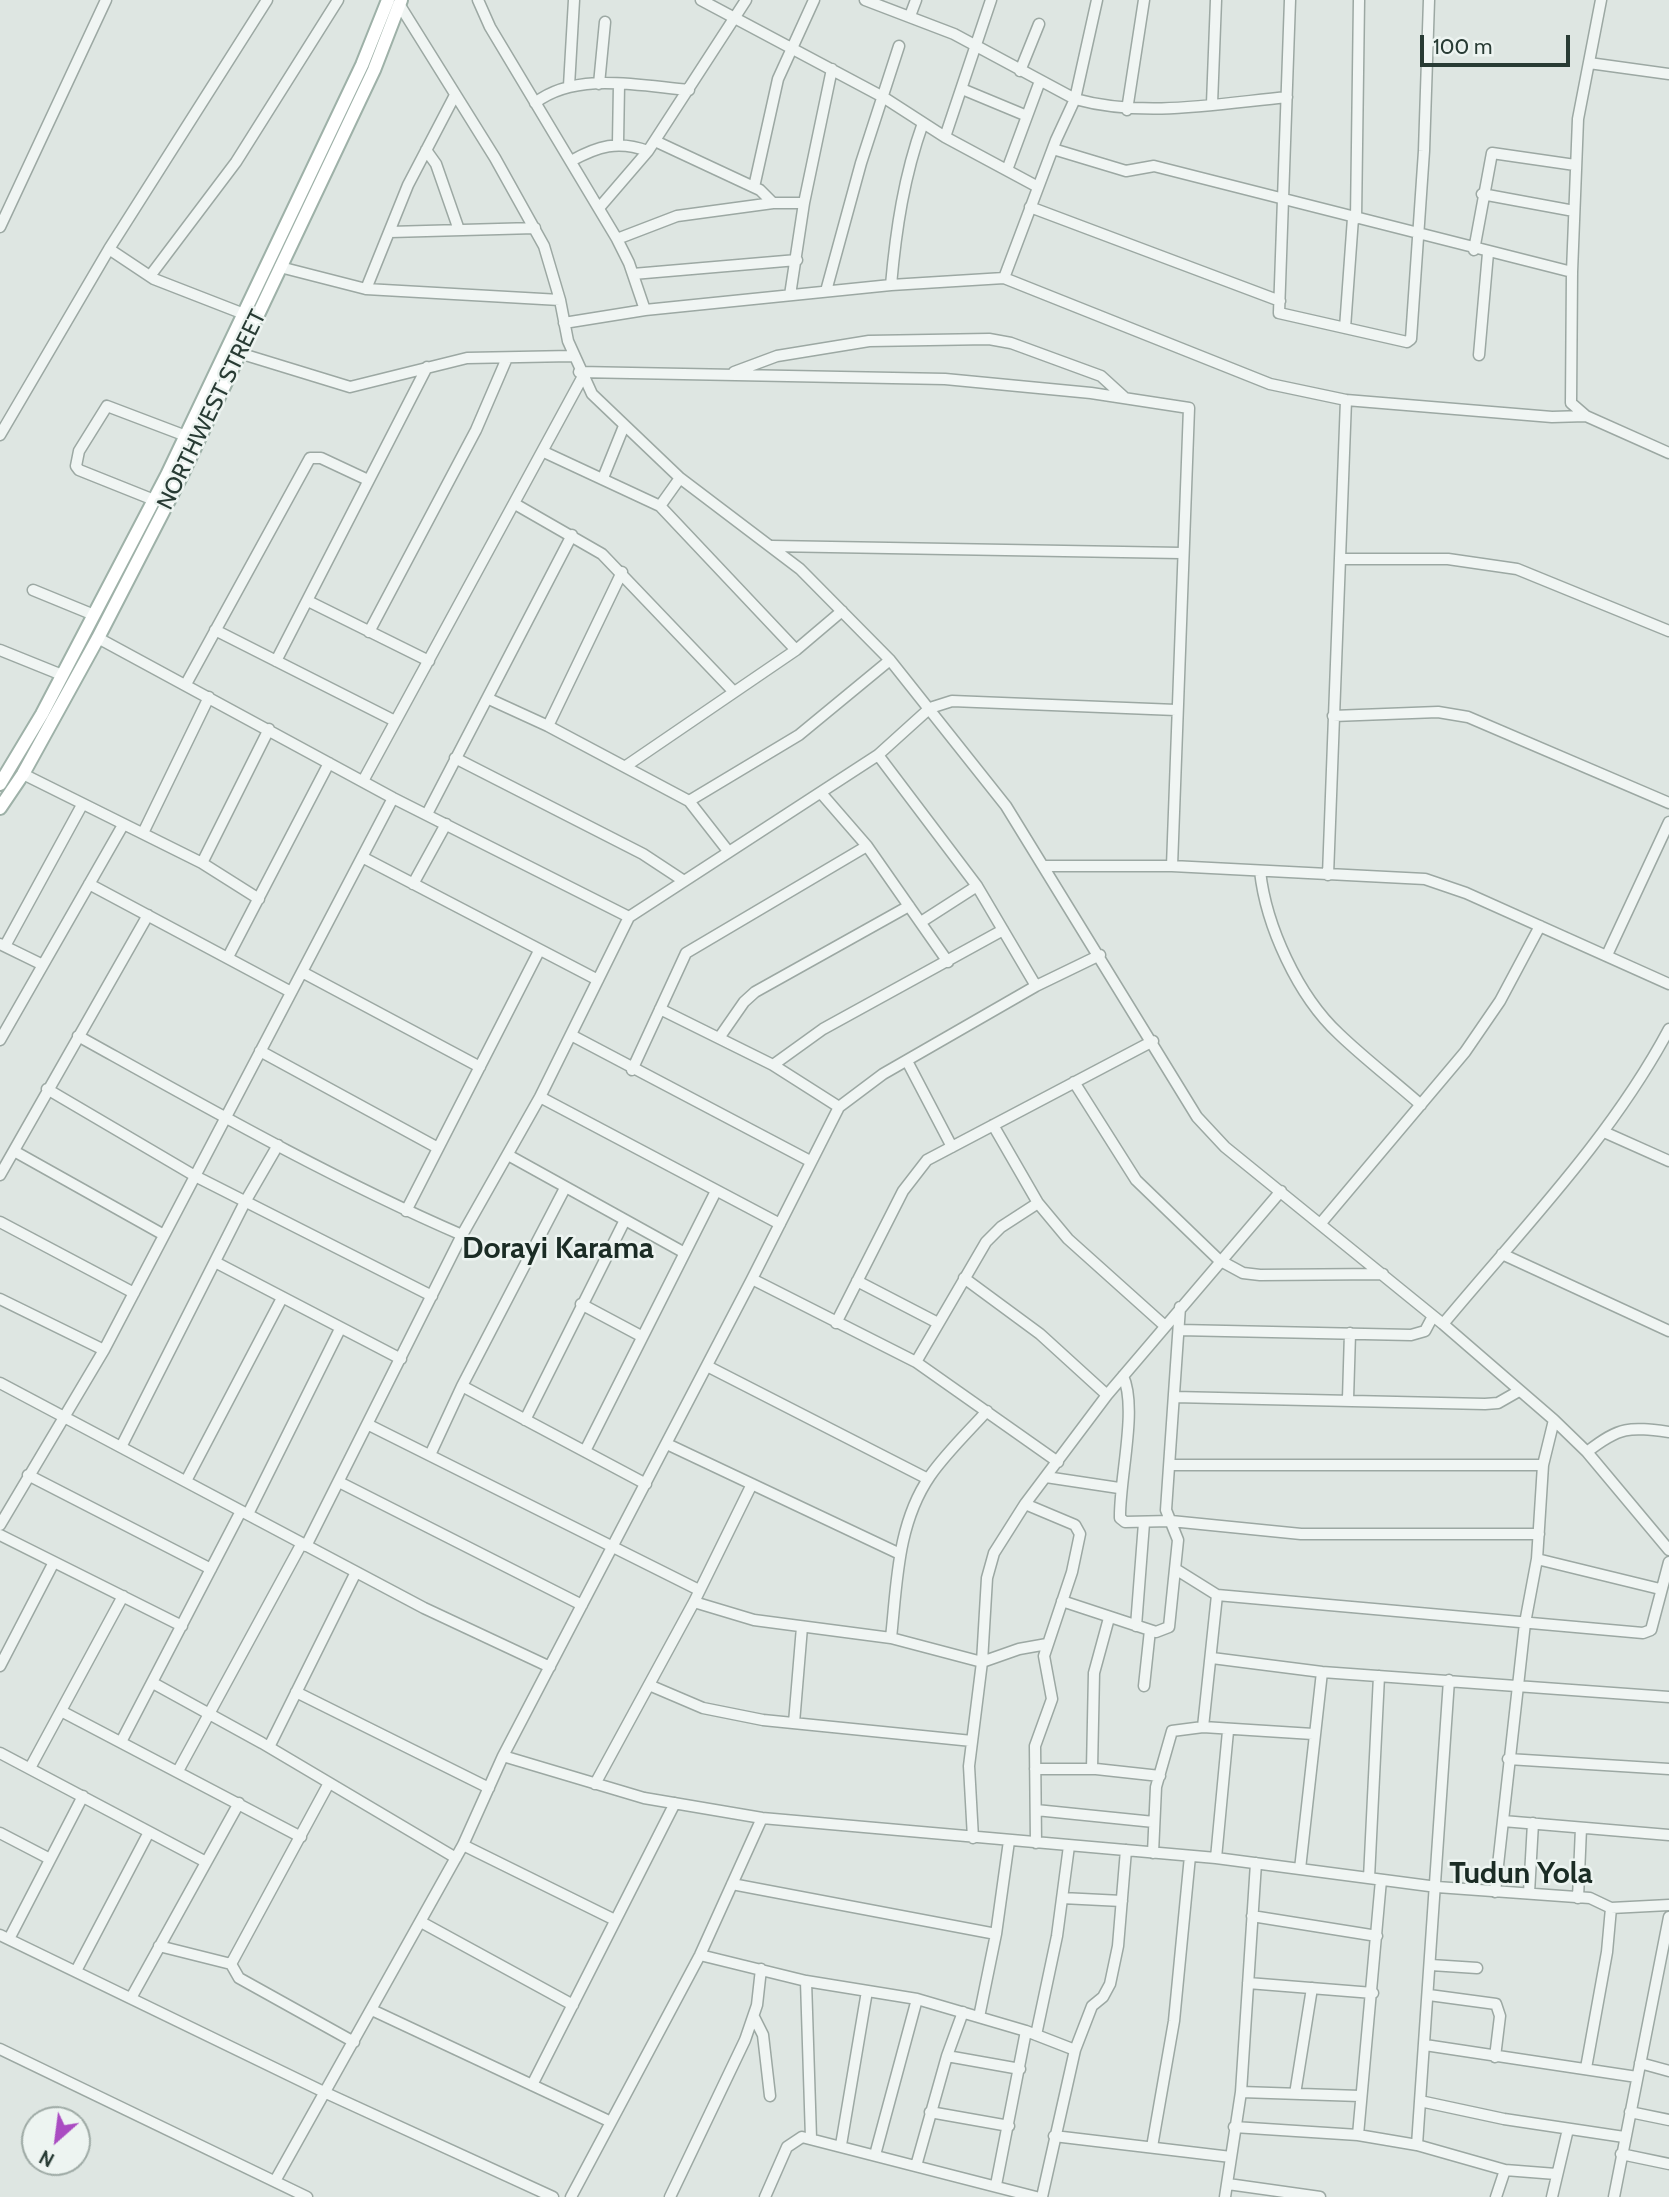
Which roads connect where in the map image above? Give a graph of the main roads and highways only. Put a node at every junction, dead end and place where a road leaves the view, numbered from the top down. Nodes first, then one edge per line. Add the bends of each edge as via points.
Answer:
1 (396, 1) edge
2 (0, 783) edge
3 (0, 808) edge

1 - 2 main road, NORTHWEST STREET via 154,500
1 - 3 main road, NORTHWEST STREET via 374,70 182,475 98,638

